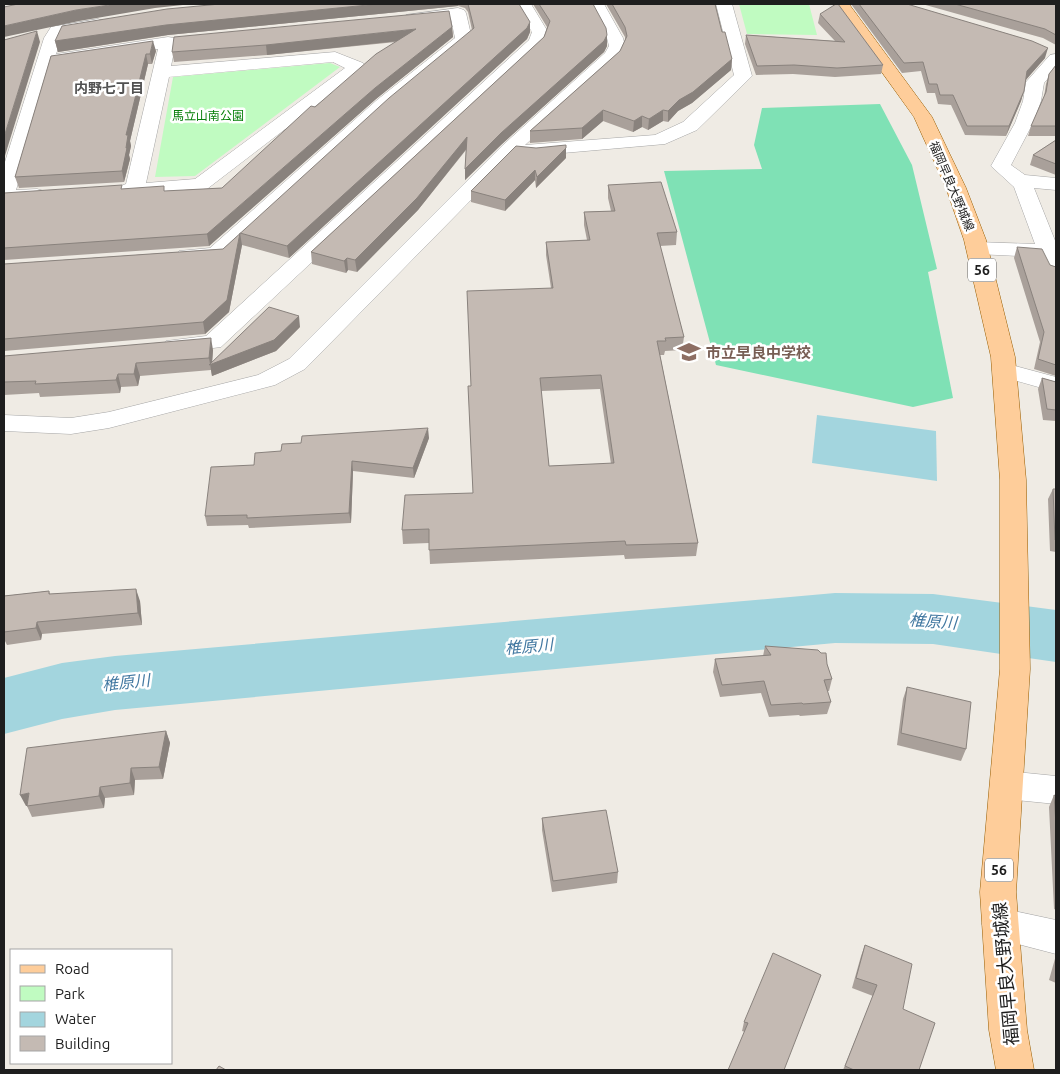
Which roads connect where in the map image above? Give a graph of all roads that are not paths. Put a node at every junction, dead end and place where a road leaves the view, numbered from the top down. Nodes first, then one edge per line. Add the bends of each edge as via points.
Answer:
1 (523, 4) edge
2 (596, 4) edge
3 (724, 4) edge
4 (841, 4) edge
5 (390, 20) edge
6 (113, 21) edge
7 (57, 31) junction
8 (39, 35) edge
9 (187, 40) edge
10 (168, 42) junction
11 (1052, 53) edge
12 (44, 61) junction
13 (161, 72) junction
14 (510, 149) junction
15 (1020, 181) junction
16 (1056, 184) edge
17 (135, 189) junction
18 (107, 191) edge
19 (51, 194) edge
20 (977, 248) junction
21 (168, 257) edge
22 (1052, 260) edge
23 (156, 347) edge
24 (1004, 370) junction
25 (1056, 385) edge
26 (4, 423) edge
27 (1006, 785) junction
28 (1056, 790) edge
29 (1000, 924) junction
30 (1056, 937) edge
31 (1015, 1070) edge

1 - 23 street via 540,32 537,42 213,342
2 - 14 street via 615,38 617,46 612,56
3 - 14 street via 743,76 690,126 658,140 536,151
4 - 20 main road, 福岡早良大野城線 / 56 via 923,117 956,188
5 - 21 street via 458,13 464,39 383,104 216,254
6 - 7 street
7 - 8 street
7 - 12 street
9 - 10 street
10 - 12 street
10 - 13 street
11 - 15 street via 1035,82 1024,123 1001,166
12 - 19 street via 4,197
13 - 17 street
13 - 17 street via 335,56 357,67 200,185
14 - 26 street via 297,364 266,380 109,420 71,426
15 - 16 street
15 - 22 street
17 - 18 street
20 - 22 street
20 - 24 main road, 福岡早良大野城線 / 56
24 - 25 street
24 - 27 main road, 福岡早良大野城線 / 56 via 1013,480 1015,669
27 - 28 street
27 - 29 main road, 福岡早良大野城線 / 56 via 998,892
29 - 30 street
29 - 31 main road, 福岡早良大野城線 / 56 via 1008,1030

